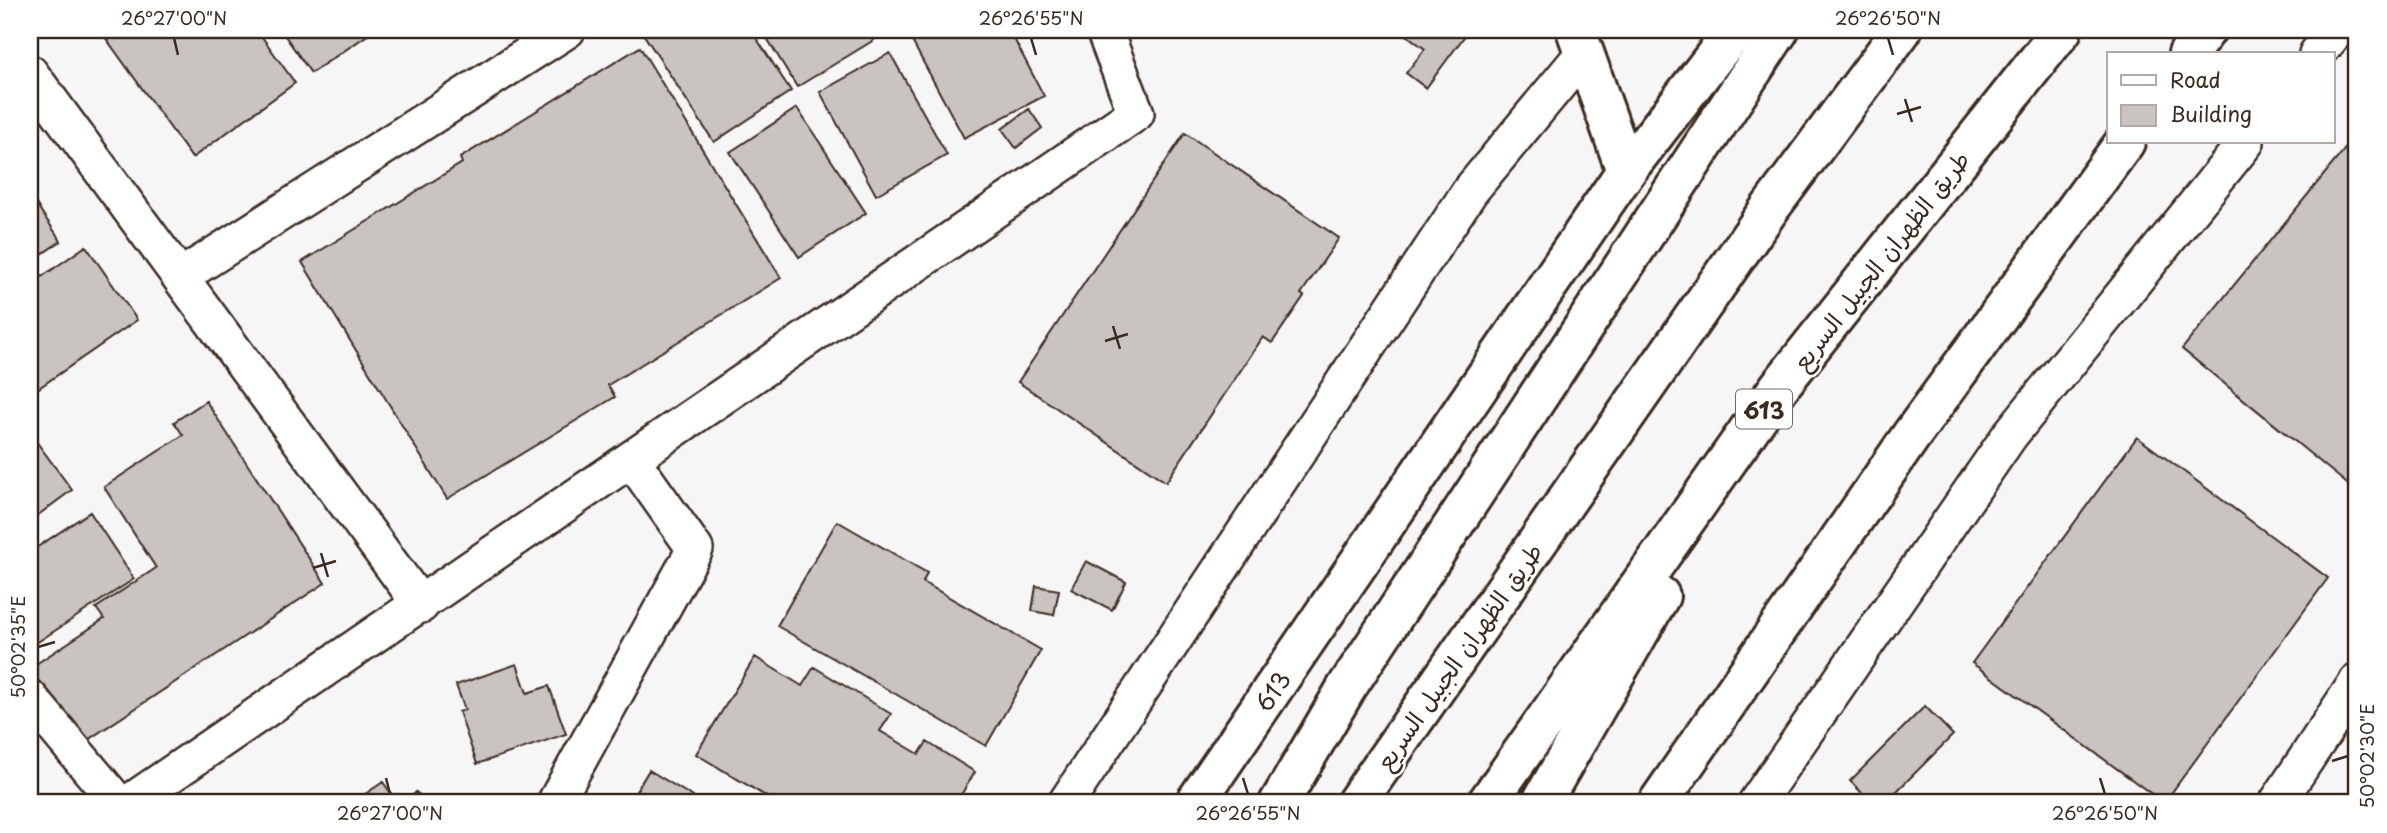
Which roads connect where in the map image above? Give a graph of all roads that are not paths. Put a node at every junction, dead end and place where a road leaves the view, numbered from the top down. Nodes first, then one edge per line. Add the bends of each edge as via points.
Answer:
1 (1104, 30) edge
2 (1735, 30) edge
3 (1779, 30) edge
4 (1902, 30) edge
5 (2062, 30) edge
6 (2206, 30) edge
7 (2337, 30) edge
8 (559, 32) edge
9 (1580, 41) edge
10 (2190, 52) edge
11 (2319, 52) edge
12 (30, 72) edge
13 (2124, 144) edge
14 (2244, 144) edge
15 (1626, 171) junction
16 (180, 277) junction
17 (1779, 387) junction
18 (632, 460) junction
19 (421, 605) junction
20 (2357, 682) edge
21 (30, 698) edge
22 (118, 803) edge
23 (129, 803) edge
24 (555, 803) edge
25 (1066, 803) edge
26 (1195, 803) edge
27 (1279, 803) edge
28 (1356, 803) edge
29 (1487, 803) edge
30 (1541, 803) edge
31 (1658, 803) edge
32 (1756, 803) edge
33 (2277, 803) edge

1 - 18 street via 1136,113
2 - 15 main road, 613
3 - 27 main road via 1347,687
4 - 28 main road, طريق الظهران الجبيل السريع via 1770,208
5 - 17 main road, طريق الظهران الجبيل السريع / 613
6 - 10 main road
7 - 11 street
8 - 16 street
9 - 15 main road
9 - 25 street via 1470,191
12 - 16 street
13 - 31 main road via 1911,436
14 - 32 street via 2010,435
15 - 26 main road, 613
16 - 19 street
17 - 29 main road, طريق الظهران الجبيل السريع / 613
17 - 30 main road
18 - 19 street
18 - 24 street via 695,549
19 - 23 street
20 - 33 street
21 - 22 street

